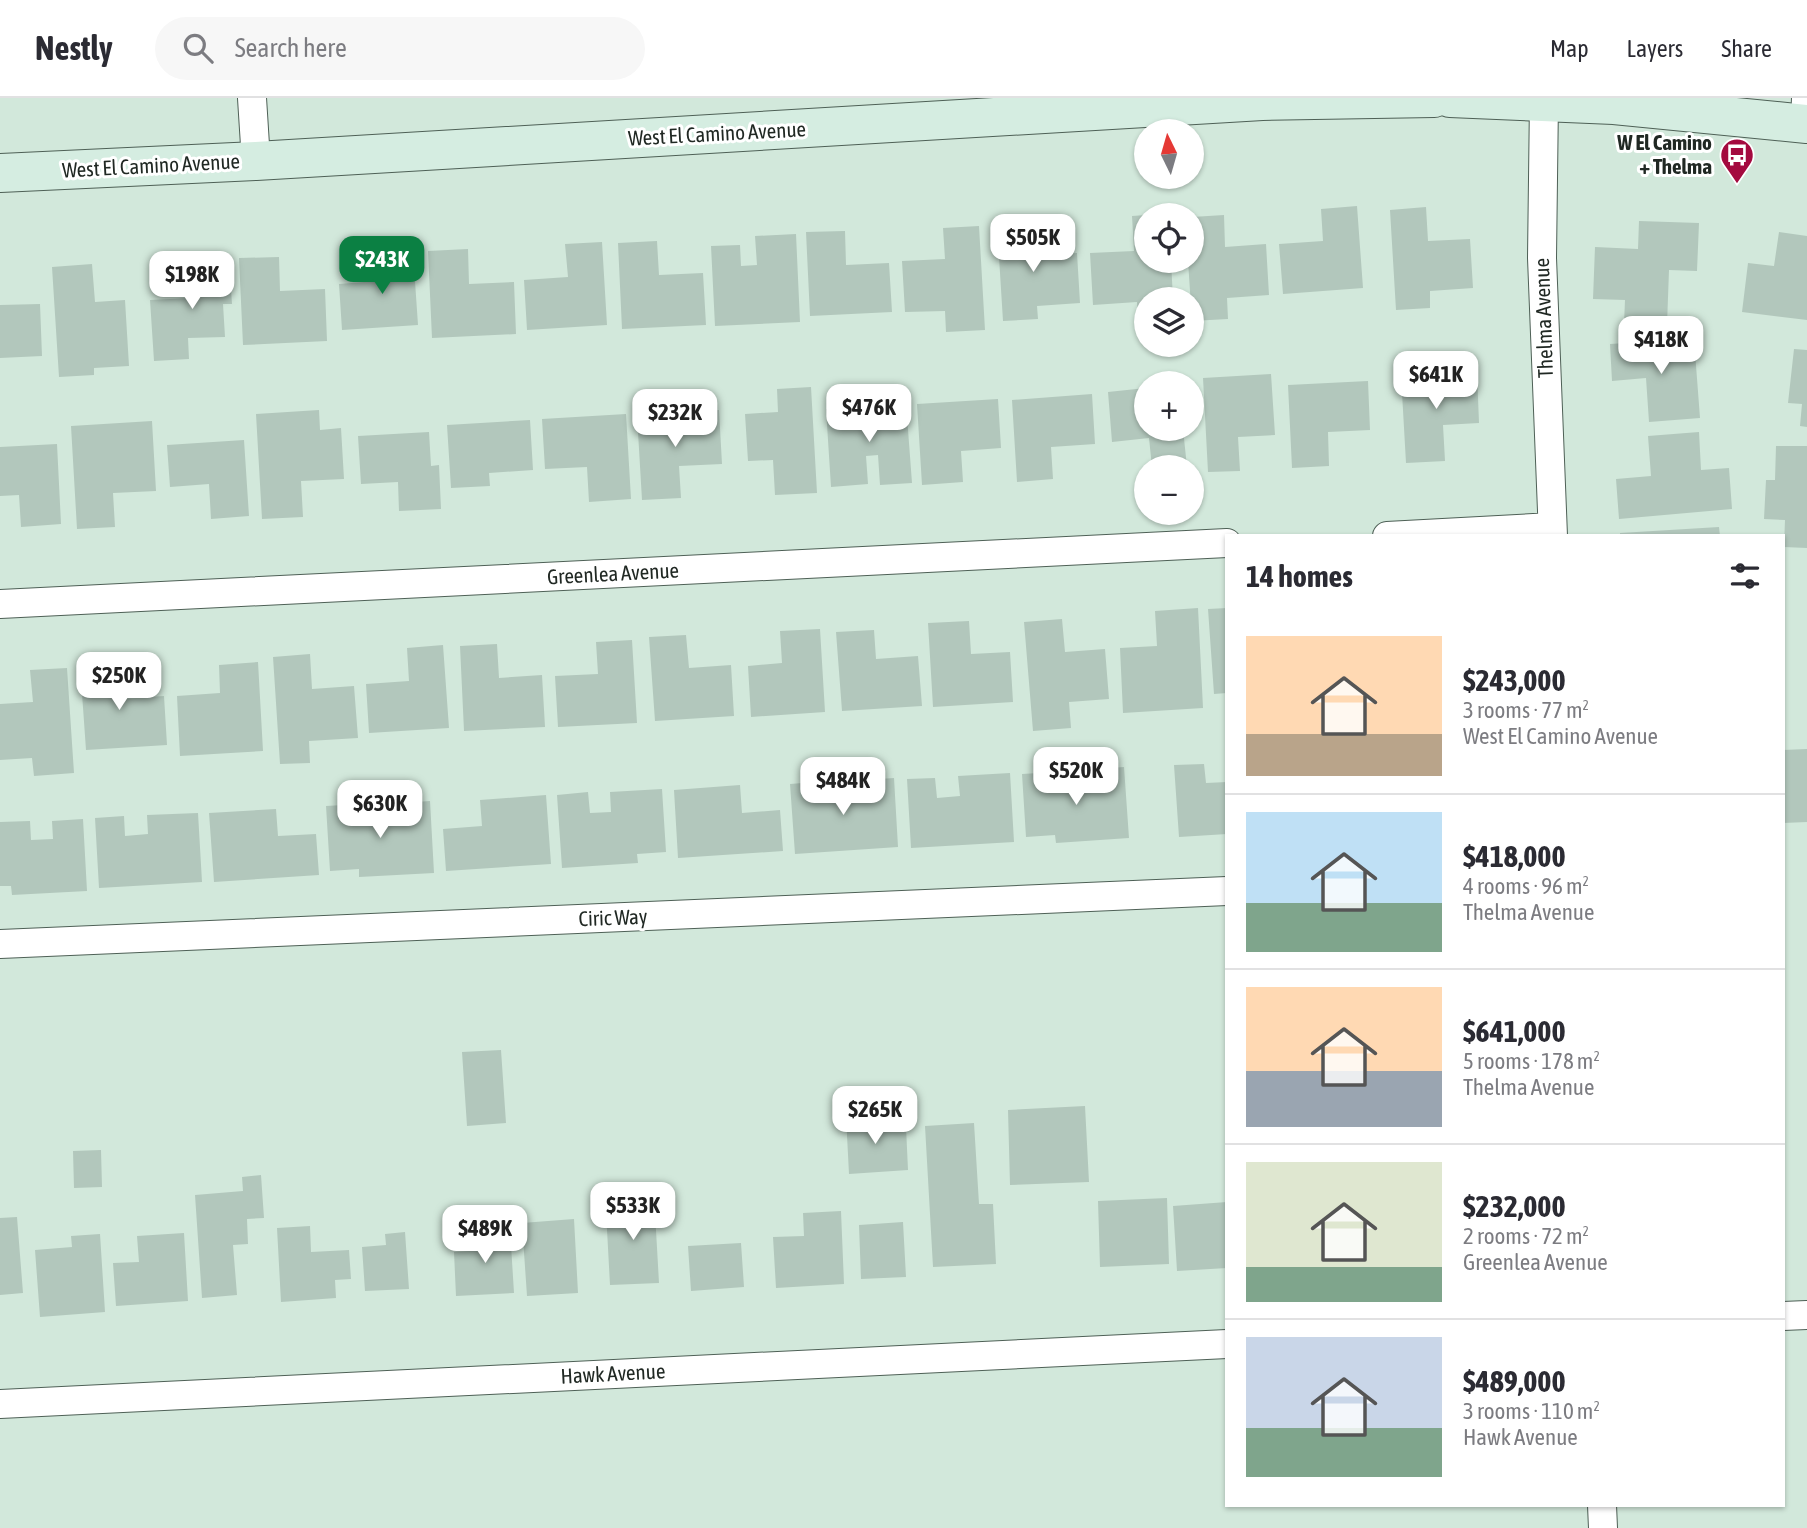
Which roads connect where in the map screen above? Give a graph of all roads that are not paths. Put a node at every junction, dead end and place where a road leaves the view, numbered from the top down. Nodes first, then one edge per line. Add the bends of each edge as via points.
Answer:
1 (252, 98) edge
2 (1434, 98) edge
3 (1450, 98) edge
4 (1544, 100) junction
5 (1806, 116) edge
6 (256, 161) junction
7 (0, 173) edge
8 (1553, 531) edge
9 (1453, 534) edge
10 (1225, 543) edge
11 (0, 604) edge
12 (1225, 891) edge
13 (0, 944) edge
14 (1807, 1315) edge
15 (1785, 1316) edge
16 (1225, 1344) edge
17 (0, 1404) edge
18 (1602, 1507) edge
19 (1603, 1528) edge

1 - 6 street
2 - 6 main road, West El Camino Avenue via 1262,101
3 - 4 main road
4 - 5 main road
4 - 8 street, Thelma Avenue via 1542,258
6 - 7 main road, West El Camino Avenue
8 - 9 street
10 - 11 street, Greenlea Avenue
12 - 13 street, Ciric Way
14 - 15 street
16 - 17 street, Hawk Avenue
18 - 19 street

